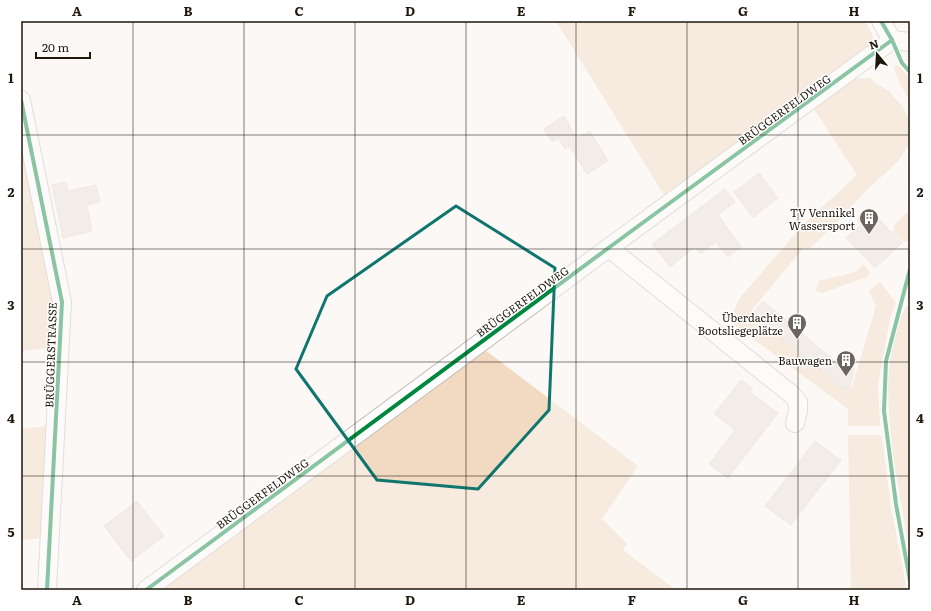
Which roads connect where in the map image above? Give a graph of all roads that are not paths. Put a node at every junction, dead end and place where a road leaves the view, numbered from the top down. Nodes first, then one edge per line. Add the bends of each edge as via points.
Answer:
1 (881, 21) edge
2 (892, 40) junction
3 (910, 42) edge
4 (21, 100) edge
5 (609, 248) junction
6 (795, 423) dead end
7 (47, 590) edge
8 (146, 590) edge

1 - 2 street
2 - 3 street
2 - 5 street, BRÜGGERFELDWEG
4 - 7 street, BRÜGGERSTRASSE via 62,302
5 - 6 street via 791,394 798,402
5 - 8 street, BRÜGGERFELDWEG

